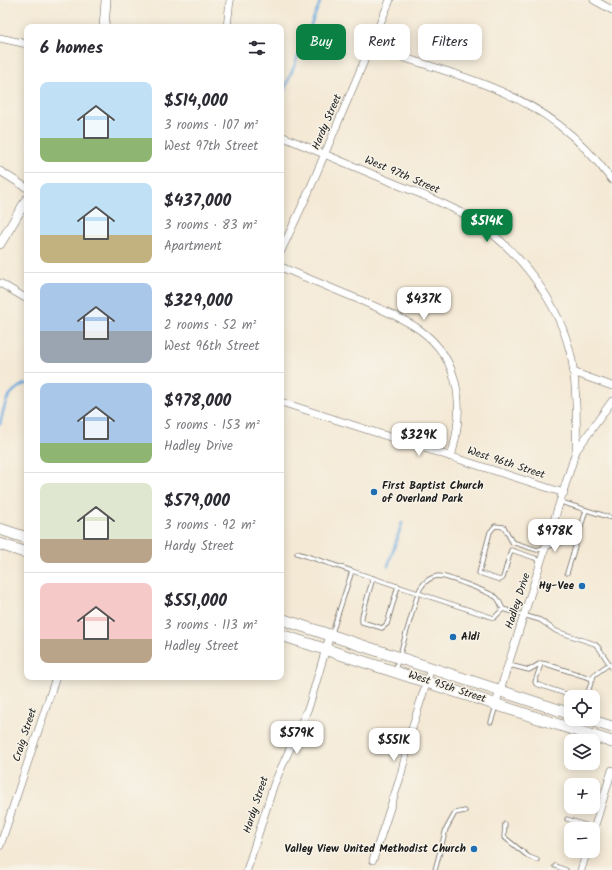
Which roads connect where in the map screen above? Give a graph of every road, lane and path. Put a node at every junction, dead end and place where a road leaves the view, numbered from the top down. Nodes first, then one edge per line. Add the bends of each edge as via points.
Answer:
1 (106, 0) edge
2 (230, 0) edge
3 (390, 0) edge
4 (594, 0) edge
5 (612, 10) edge
6 (104, 24) edge
7 (227, 24) edge
8 (380, 24) edge
9 (0, 38) edge
10 (24, 43) edge
11 (365, 60) edge
12 (408, 60) edge
13 (284, 137) edge
14 (325, 154) junction
15 (0, 171) edge
16 (612, 180) edge
17 (24, 186) edge
18 (24, 204) edge
19 (0, 244) edge
20 (284, 244) edge
21 (284, 268) edge
22 (0, 283) edge
23 (24, 297) edge
24 (573, 372) junction
25 (612, 386) edge
26 (612, 401) edge
27 (284, 403) edge
28 (576, 451) junction
29 (451, 457) junction
30 (564, 493) junction
31 (561, 502) junction
32 (586, 510) junction
33 (612, 518) edge
34 (0, 529) edge
35 (24, 537) edge
36 (578, 537) junction
37 (0, 544) edge
38 (546, 547) junction
39 (24, 552) edge
40 (297, 553) dead end
41 (541, 563) junction
42 (352, 571) junction
43 (567, 573) dead end
44 (373, 578) junction
45 (398, 586) junction
46 (418, 593) junction
47 (503, 609) junction
48 (524, 615) junction
49 (284, 620) edge
50 (330, 635) junction
51 (284, 636) edge
52 (326, 650) junction
53 (399, 658) junction
54 (541, 664) junction
55 (509, 665) junction
56 (610, 666) edge
57 (431, 668) junction
58 (396, 671) junction
59 (593, 678) junction
60 (55, 680) edge
61 (427, 681) junction
62 (589, 690) edge
63 (500, 691) junction
64 (564, 693) edge
65 (496, 703) junction
66 (564, 712) edge
67 (492, 722) dead end
68 (600, 723) edge
69 (612, 727) edge
70 (612, 742) edge
71 (612, 770) edge
72 (465, 811) dead end
73 (567, 819) dead end
74 (574, 822) edge
75 (596, 822) edge
76 (505, 824) dead end
77 (0, 846) edge
78 (585, 858) edge
79 (373, 860) dead end
80 (538, 860) dead end
81 (555, 866) dead end
82 (247, 870) edge
83 (434, 870) edge
84 (566, 870) edge
85 (581, 870) edge

1 - 6 street
2 - 7 street
3 - 8 street, Hardy Street
4 - 5 street
9 - 10 street
11 - 14 street, Hardy Street
12 - 16 street via 501,92 537,110 578,142
13 - 14 street, West 97th Street
14 - 20 street, Hardy Street
14 - 24 street, West 97th Street via 442,203 467,216 498,239 531,273 544,293 563,331
15 - 17 street
18 - 19 street
21 - 29 street via 401,318 420,330 435,345 451,370 458,394 458,429
22 - 23 street
24 - 25 street
24 - 28 street, West 97th Street
26 - 28 street, Hadley Drive
27 - 29 street, West 96th Street
28 - 30 street, Hadley Drive
29 - 30 street, West 96th Street
30 - 31 street, Hadley Drive
31 - 32 lane
31 - 38 street, Hadley Drive
32 - 33 lane
32 - 36 lane
34 - 35 main road
36 - 38 lane
36 - 43 lane
37 - 39 main road
38 - 41 street, Hadley Drive
38 - 41 lane via 537,550 512,542 504,527 495,526 490,532 479,573 500,580 503,578 511,550 535,558
40 - 42 lane
41 - 48 street, Hadley Drive
42 - 44 lane
42 - 50 lane
44 - 45 lane
44 - 45 lane via 362,622 382,628 387,624
45 - 46 lane
46 - 47 lane via 494,618
46 - 47 lane via 428,579 440,576 489,592 497,598
46 - 53 lane
47 - 48 lane
48 - 55 street, Hadley Drive
48 - 56 lane via 540,620 556,632 595,644
49 - 50 main road, West 95th Street
50 - 52 street, Hardy Street
50 - 53 main road, West 95th Street
51 - 52 main road, West 95th Street
52 - 58 main road, West 95th Street
52 - 82 street, Hardy Street via 309,706 274,784
53 - 57 main road, West 95th Street
53 - 58 lane
54 - 55 lane via 529,670
54 - 59 lane
54 - 64 lane via 536,684
55 - 63 street, Hadley Drive
56 - 59 lane
57 - 61 street
57 - 63 main road, West 95th Street
58 - 61 main road, West 95th Street
59 - 62 lane
60 - 77 street, Craig Street
61 - 65 main road, West 95th Street
61 - 79 street via 400,778
63 - 65 street, Hadley Drive
63 - 66 main road, West 95th Street
65 - 67 lane
65 - 70 main road, West 95th Street
68 - 69 main road
71 - 75 street
72 - 83 lane via 455,813 446,828
73 - 74 lane
76 - 80 lane via 504,837 529,857
78 - 85 street
81 - 84 lane

